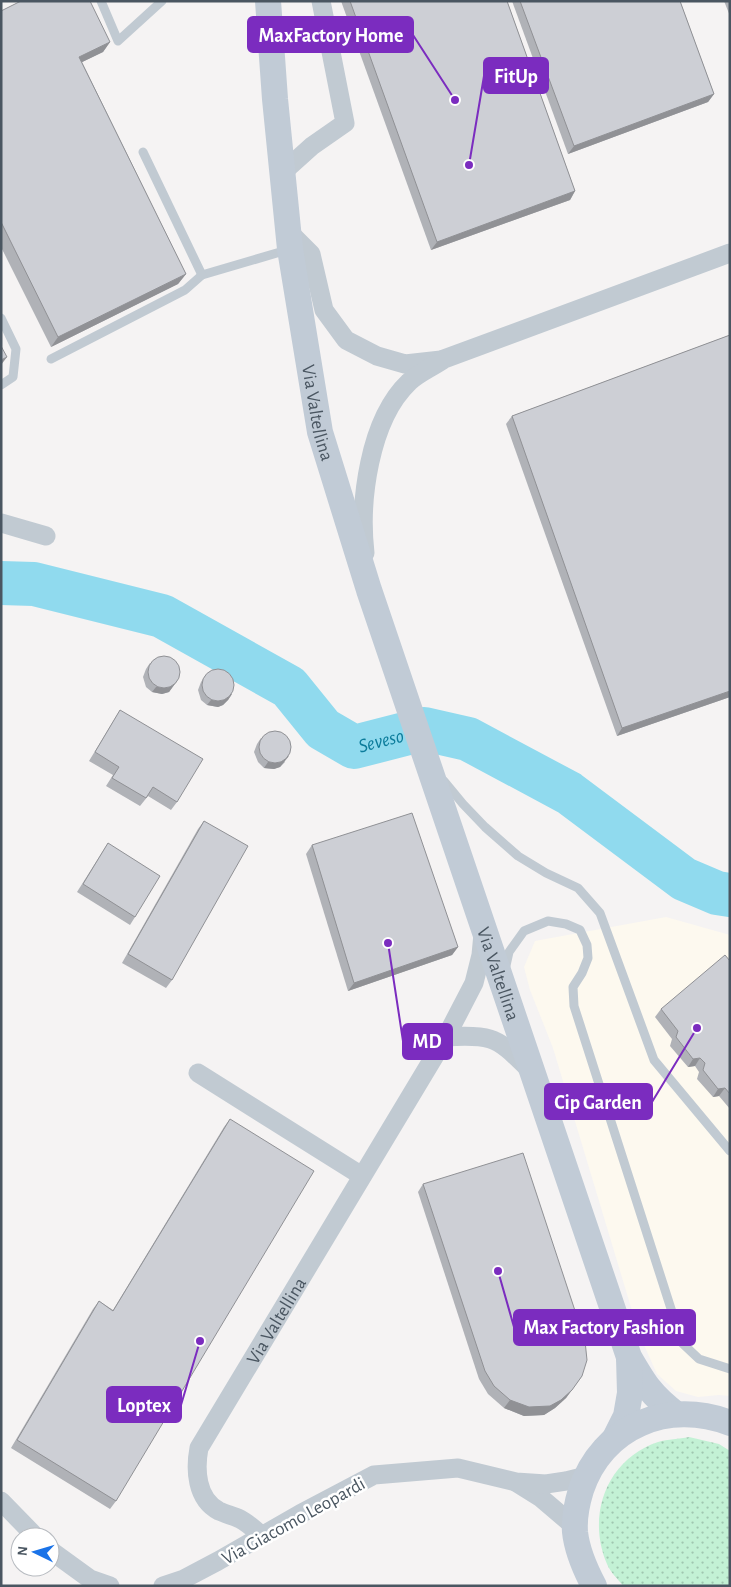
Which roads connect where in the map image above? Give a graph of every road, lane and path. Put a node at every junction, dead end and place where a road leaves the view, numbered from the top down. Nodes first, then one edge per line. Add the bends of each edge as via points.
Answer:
1 (101, 1) edge
2 (268, 1) edge
3 (321, 1) edge
4 (158, 2) edge
5 (143, 152) dead end
6 (282, 173) junction
7 (289, 240) junction
8 (730, 253) edge
9 (202, 276) junction
10 (1, 318) edge
11 (51, 359) dead end
12 (444, 359) junction
13 (1, 385) edge
14 (1, 523) edge
15 (46, 536) dead end
16 (369, 590) junction
17 (427, 761) junction
18 (484, 927) junction
19 (502, 982) junction
20 (446, 1037) junction
21 (198, 1073) dead end
22 (532, 1073) junction
23 (730, 1151) edge
24 (362, 1176) junction
25 (629, 1357) junction
26 (730, 1368) edge
27 (676, 1414) junction
28 (730, 1423) edge
29 (615, 1438) junction
30 (586, 1476) junction
31 (516, 1482) junction
32 (3, 1507) edge
33 (25, 1527) edge
34 (575, 1527) junction
35 (262, 1536) junction
36 (60, 1557) edge
37 (110, 1586) edge
38 (163, 1586) edge
39 (594, 1586) edge

1 - 4 lane via 118,41
2 - 6 street, Via Valtellina
3 - 6 street via 345,123
5 - 9 lane
6 - 7 street, Via Valtellina
7 - 9 lane
7 - 12 street, Via Valtellina via 311,254 324,310 346,340 376,356 406,364
7 - 16 street, Via Valtellina via 320,432
8 - 12 street, Via Valtellina
9 - 11 lane via 185,290
10 - 13 lane via 16,349 13,377
12 - 16 street, Via Valtellina via 409,382 390,406 375,443 365,490 364,541
14 - 15 street
16 - 17 street, Via Valtellina
17 - 18 street, Via Valtellina
17 - 23 lane via 485,827 518,856 578,888 600,913 654,1060
18 - 19 street, Via Valtellina
18 - 20 street, Via Valtellina via 474,983
19 - 22 street, Via Valtellina
19 - 26 lane via 510,952 524,932 548,921 580,930 588,945 588,958 573,987 574,1006 682,1343 699,1359
20 - 22 street via 490,1039 504,1046
20 - 24 street, Via Valtellina
21 - 24 street
22 - 25 street, Via Valtellina
24 - 35 street, Via Valtellina via 199,1448 196,1465 198,1483 205,1499 216,1510 242,1520
25 - 27 street, Via Valtellina via 645,1385
25 - 29 street, Via Valtellina via 630,1393 626,1416
27 - 28 street via 704,1415
27 - 29 street via 653,1418
29 - 30 street via 598,1456
30 - 31 street, Via Giacomo Leopardi via 546,1484
30 - 34 street via 577,1504
31 - 34 street, Via Giacomo Leopardi via 542,1498
31 - 35 street, Via Giacomo Leopardi via 458,1468 374,1475
32 - 33 street
34 - 39 street via 582,1564
35 - 38 street, Via Giacomo Leopardi via 184,1579
36 - 37 street via 90,1579

